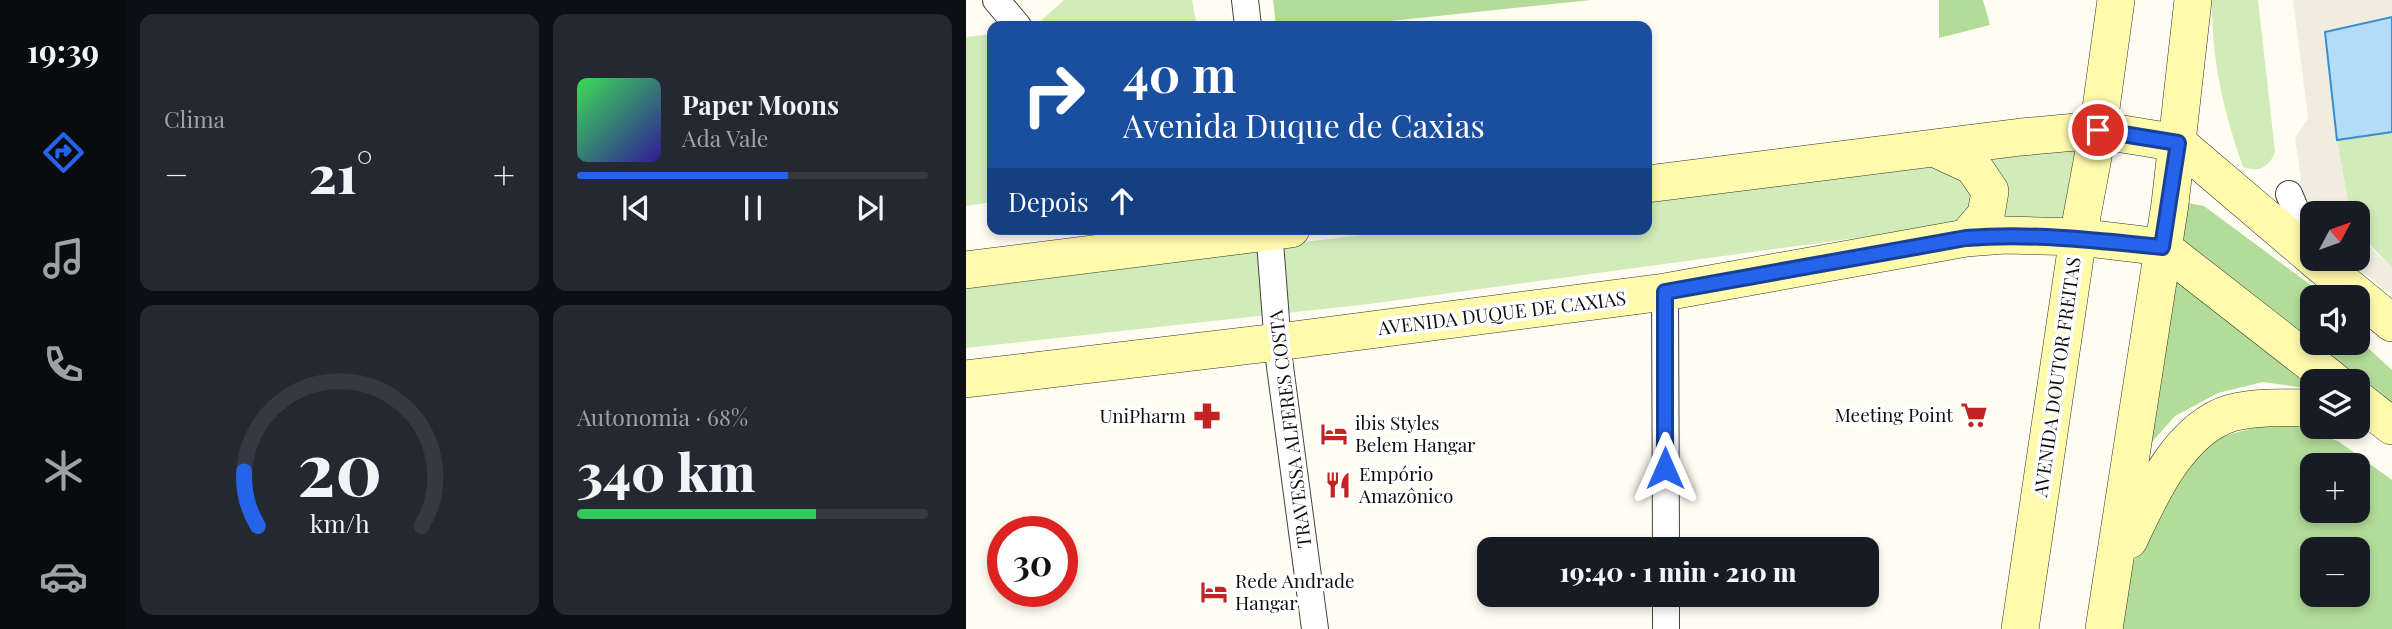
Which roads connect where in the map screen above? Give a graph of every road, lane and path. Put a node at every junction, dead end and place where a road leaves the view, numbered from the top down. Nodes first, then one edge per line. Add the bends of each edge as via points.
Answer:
1 (996, 0) edge
2 (1245, 0) edge
3 (2116, 0) edge
4 (2193, 0) edge
5 (1014, 21) edge
6 (1247, 21) edge
7 (2098, 130) junction
8 (2178, 143) junction
9 (1934, 148) junction
10 (1652, 183) edge
11 (2289, 194) dead end
12 (2300, 222) edge
13 (1238, 235) edge
14 (1277, 235) edge
15 (2078, 237) junction
16 (1966, 238) junction
17 (2300, 245) edge
18 (2162, 247) junction
19 (966, 270) edge
20 (2331, 271) edge
21 (1665, 292) junction
22 (2392, 323) edge
23 (1278, 342) junction
24 (2318, 369) edge
25 (966, 379) edge
26 (2300, 408) edge
27 (1665, 537) edge
28 (2112, 576) junction
29 (1666, 607) edge
30 (1315, 629) edge
31 (1666, 629) edge
32 (2020, 629) edge
33 (2104, 629) edge

1 - 5 street
2 - 6 street
3 - 7 main road, AVENIDA DOUTOR FREITAS
4 - 8 main road
7 - 8 main road
7 - 9 main road
7 - 15 main road, AVENIDA DOUTOR FREITAS
8 - 17 main road
8 - 18 main road
9 - 10 main road
9 - 16 main road via 1973,166 1990,191 1986,215
11 - 12 street
13 - 19 main road
14 - 23 street, TRAVESSA ALFERES COSTA
15 - 16 main road, AVENIDA DUQUE DE CAXIAS
15 - 18 main road, AVENIDA DUQUE DE CAXIAS
15 - 32 main road, AVENIDA DOUTOR FREITAS
16 - 21 main road, AVENIDA DUQUE DE CAXIAS
18 - 24 main road
18 - 28 main road
20 - 22 main road
21 - 23 main road, AVENIDA DUQUE DE CAXIAS
21 - 27 street
23 - 25 main road, AVENIDA DUQUE DE CAXIAS
23 - 30 street, TRAVESSA ALFERES COSTA
26 - 28 main road via 2265,407 2229,414 2178,451 2146,503
28 - 33 main road
29 - 31 street

